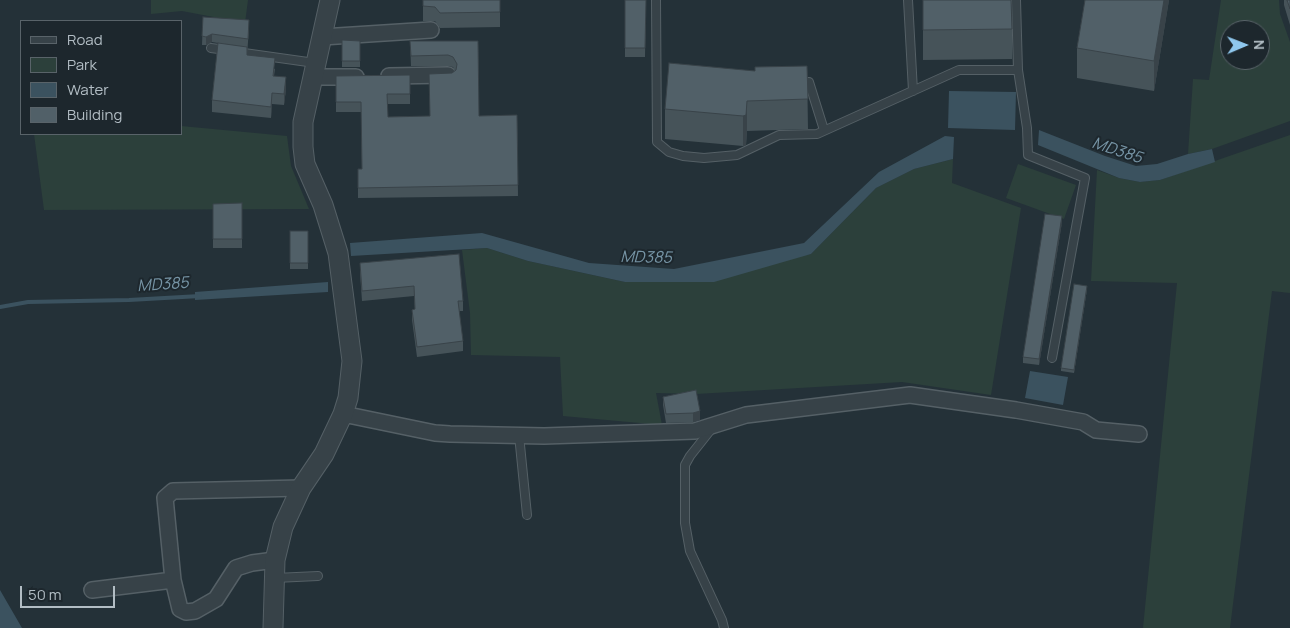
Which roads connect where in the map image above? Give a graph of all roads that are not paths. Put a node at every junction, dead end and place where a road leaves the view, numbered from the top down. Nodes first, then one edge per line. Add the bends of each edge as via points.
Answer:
1 (330, 0) edge
2 (656, 0) edge
3 (908, 0) edge
4 (1016, 0) edge
5 (431, 30) dead end
6 (322, 37) junction
7 (211, 48) dead end
8 (315, 70) junction
9 (1018, 70) junction
10 (657, 73) junction
11 (666, 74) edge
12 (448, 76) edge
13 (790, 81) edge
14 (913, 90) junction
15 (824, 130) junction
16 (1052, 358) dead end
17 (343, 414) junction
18 (714, 425) junction
19 (1139, 434) dead end
20 (519, 435) junction
21 (302, 488) junction
22 (527, 515) dead end
23 (275, 569) junction
24 (318, 576) dead end
25 (173, 580) junction
26 (92, 590) dead end
27 (273, 628) edge
28 (724, 628) edge

1 - 6 street
2 - 10 lane
3 - 14 lane
4 - 9 lane
5 - 6 street
6 - 8 street
7 - 8 lane
8 - 12 street
8 - 17 street via 304,122 303,147 305,164 323,205 342,274 352,361
9 - 14 lane via 959,70
9 - 16 lane via 1028,155 1085,178
10 - 11 lane
10 - 15 lane via 657,142 669,152 704,158 737,155 779,135 817,134
13 - 15 lane via 809,82
14 - 15 lane
17 - 20 street via 436,432
17 - 21 street via 324,454
18 - 19 street via 746,415 910,395 1083,422 1096,430
18 - 20 street via 695,431
18 - 28 lane via 685,465 685,523 690,551
20 - 22 lane
21 - 23 street via 283,527
21 - 25 street via 173,491 165,498
23 - 24 lane
23 - 25 street via 252,564 236,568 216,599 195,611 186,612 180,609
23 - 27 street
25 - 26 street

